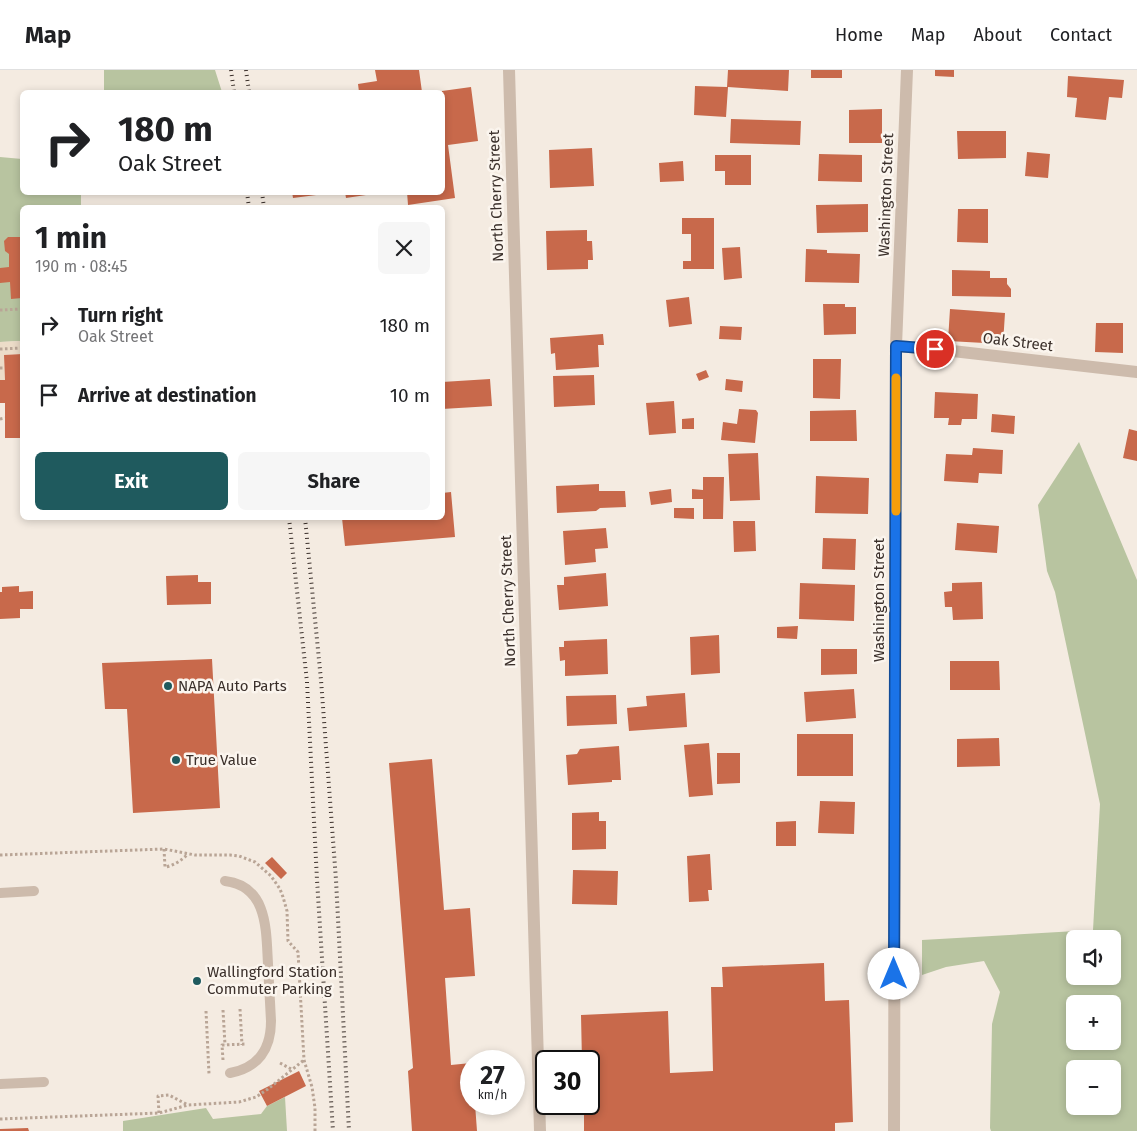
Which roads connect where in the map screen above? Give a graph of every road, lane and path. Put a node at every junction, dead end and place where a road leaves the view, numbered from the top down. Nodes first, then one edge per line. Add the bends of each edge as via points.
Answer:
1 (509, 70) edge
2 (907, 70) edge
3 (20, 309) edge
4 (0, 310) edge
5 (896, 346) junction
6 (20, 348) edge
7 (0, 349) edge
8 (1137, 372) edge
9 (5, 418) dead end
10 (0, 419) edge
11 (164, 849) junction
12 (188, 854) junction
13 (0, 855) edge
14 (225, 881) dead end
15 (34, 891) dead end
16 (0, 892) edge
17 (240, 1009) dead end
18 (223, 1010) dead end
19 (206, 1011) dead end
20 (225, 1045) junction
21 (304, 1060) junction
22 (280, 1063) dead end
23 (223, 1064) dead end
24 (293, 1070) junction
25 (230, 1073) dead end
26 (209, 1074) dead end
27 (44, 1082) dead end
28 (0, 1084) edge
29 (188, 1105) junction
30 (159, 1113) junction
31 (0, 1119) edge
32 (315, 1131) edge
33 (540, 1131) edge
34 (894, 1131) edge

1 - 33 street, North Cherry Street
2 - 5 street, Washington Street
3 - 4 path
5 - 8 street, Oak Street
5 - 34 street, Washington Street
6 - 7 path
9 - 10 path
11 - 12 path
11 - 12 path via 165,867
11 - 13 path
12 - 21 path via 230,854 248,859 264,869 280,889 287,912 288,941 298,952
14 - 25 lane via 239,884 260,905 266,930 271,1021 263,1053 248,1068
15 - 16 lane
17 - 20 path via 244,1044
18 - 20 path
19 - 26 path
20 - 23 path via 222,1045
21 - 24 path
21 - 32 path via 312,1087
22 - 24 path
24 - 29 path via 249,1099
27 - 28 lane
29 - 30 path
29 - 30 path via 169,1095 158,1096
30 - 31 path

